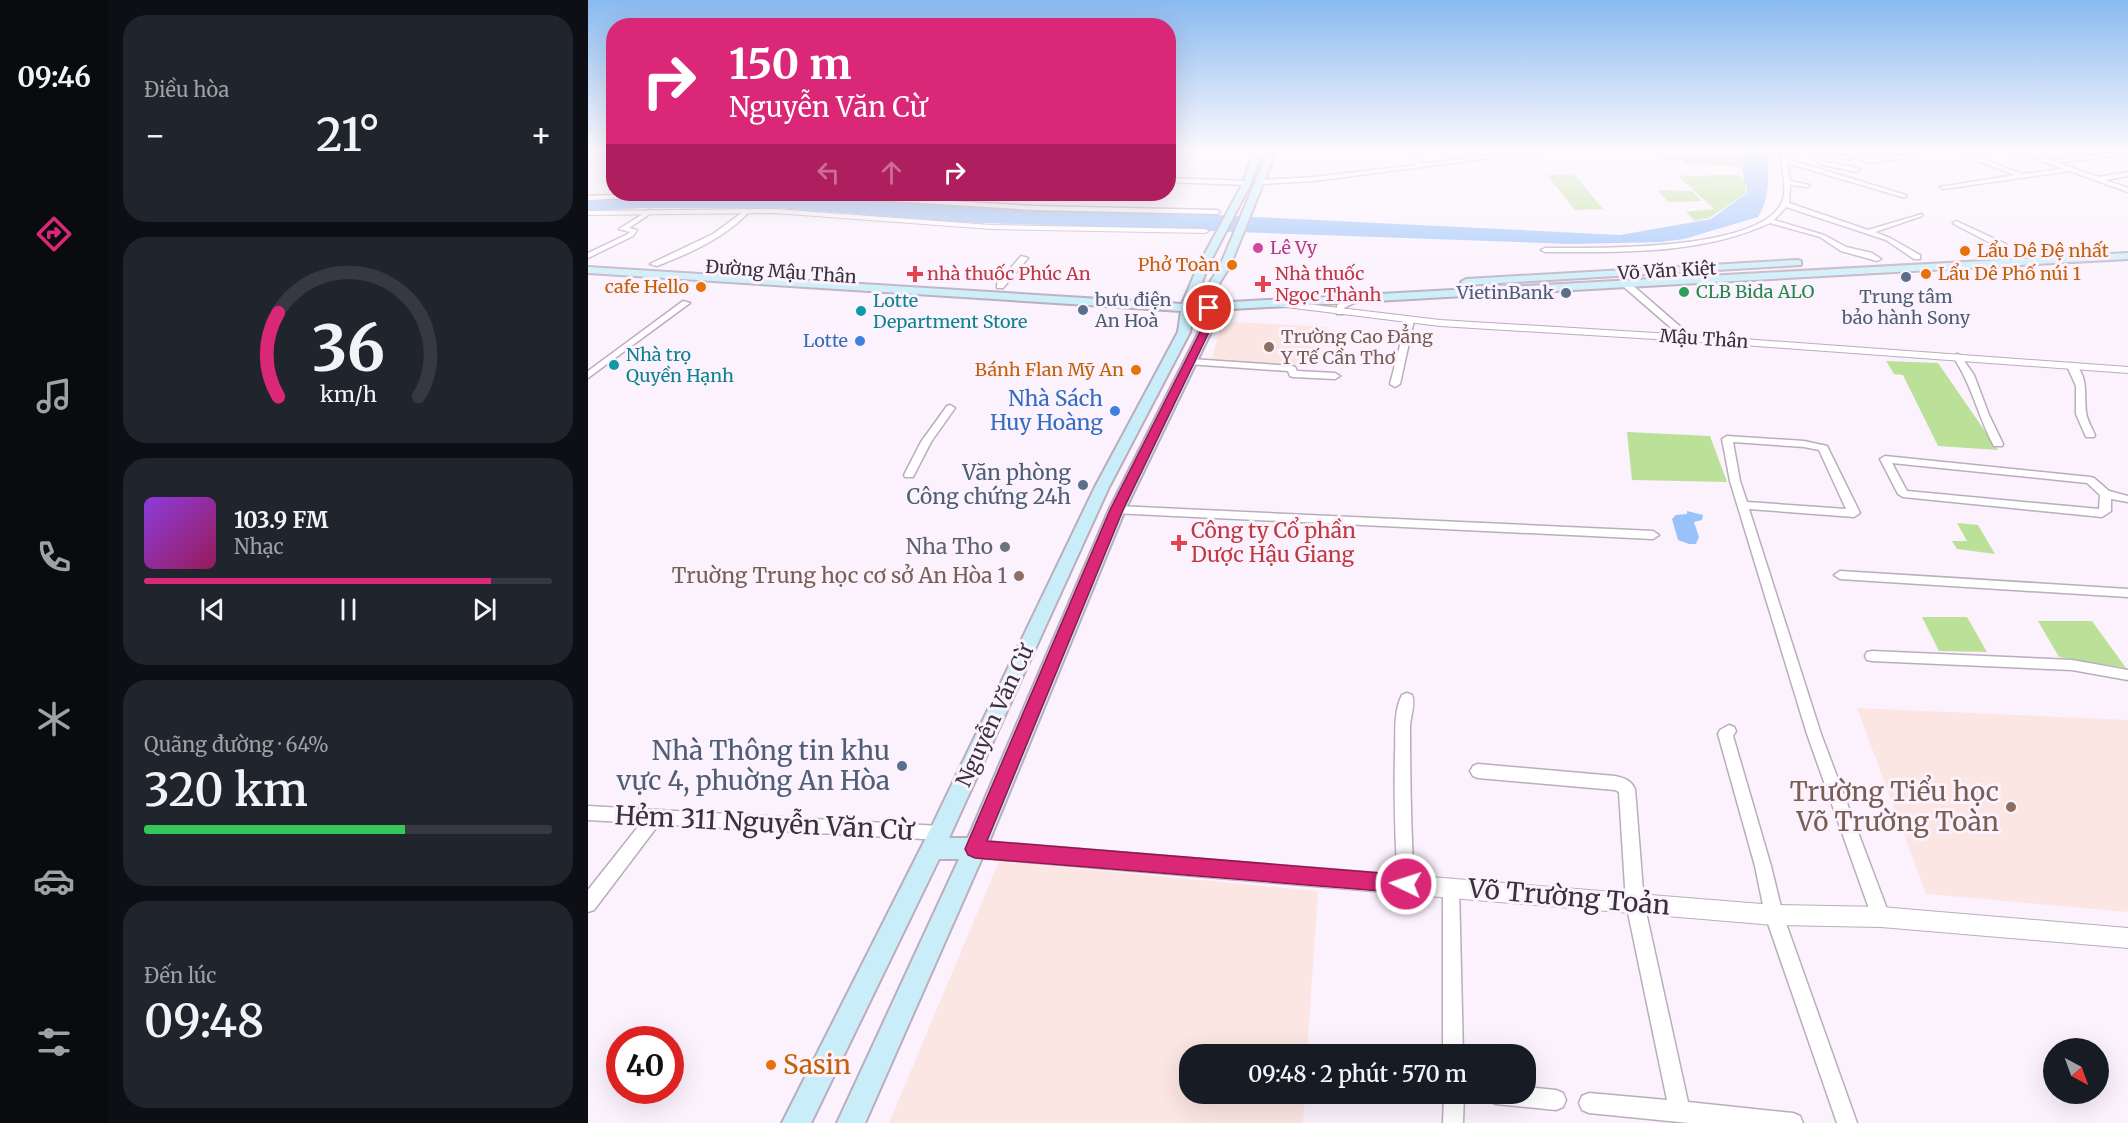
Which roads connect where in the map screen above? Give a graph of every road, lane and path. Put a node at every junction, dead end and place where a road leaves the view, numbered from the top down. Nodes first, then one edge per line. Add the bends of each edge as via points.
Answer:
1 (928, 201) edge
2 (1237, 201) edge
3 (1253, 201) edge
4 (1785, 204) joint
5 (651, 211) junction
6 (747, 211) junction
7 (1217, 212) dead end
8 (588, 213) edge
9 (1920, 215) dead end
10 (1770, 221) junction
11 (1956, 223) dead end
12 (1205, 231) dead end
13 (1868, 232) junction
14 (629, 239) dead end
15 (1849, 245) dead end
16 (2128, 245) edge
17 (2003, 246) dead end
18 (1840, 247) junction
19 (1545, 250) dead end
20 (2128, 256) edge
21 (1917, 257) junction
22 (1024, 258) dead end
23 (1877, 259) junction
24 (589, 261) edge
25 (654, 264) junction
26 (938, 283) junction
27 (1627, 285) junction
28 (1000, 286) junction
29 (928, 291) junction
30 (1356, 300) junction
31 (1188, 302) junction
32 (1208, 302) junction
33 (669, 303) dead end
34 (1281, 304) junction
35 (1340, 312) junction
36 (1410, 320) junction
37 (1688, 338) junction
38 (1957, 357) junction
39 (1191, 362) junction
40 (2072, 366) junction
41 (2128, 370) edge
42 (588, 375) edge
43 (1335, 376) dead end
44 (1395, 384) dead end
45 (950, 408) dead end
46 (2090, 435) dead end
47 (1998, 444) dead end
48 (909, 475) dead end
49 (2105, 494) junction
50 (2128, 499) edge
51 (1743, 505) junction
52 (1117, 510) junction
53 (1653, 535) dead end
54 (1840, 575) dead end
55 (2128, 593) edge
56 (1872, 656) dead end
57 (2128, 675) edge
58 (1407, 699) dead end
59 (1729, 731) dead end
60 (1478, 771) dead end
61 (588, 813) edge
62 (656, 816) junction
63 (937, 841) junction
64 (975, 849) junction
65 (1406, 884) junction
66 (1451, 887) junction
67 (1635, 903) junction
68 (588, 904) edge
69 (1774, 915) junction
70 (1881, 917) junction
71 (2128, 938) edge
72 (1453, 1044) edge
73 (1536, 1098) edge
74 (1556, 1100) dead end
75 (1590, 1103) dead end
76 (1454, 1104) edge
77 (1680, 1112) junction
78 (796, 1123) edge
79 (851, 1123) edge
80 (1453, 1123) edge
81 (1793, 1123) edge
82 (1847, 1123) edge

1 - 7 street
2 - 31 main road, Nguyễn Văn Cừ
3 - 32 main road, Nguyễn Văn Cừ
4 - 10 street
4 - 13 street
5 - 6 street
5 - 8 street
5 - 24 street via 619,229 634,230 630,236
6 - 12 street via 991,227
6 - 25 street via 735,224 714,236
9 - 13 street
10 - 18 street via 1822,236
10 - 19 street via 1711,239 1654,248
11 - 17 street
13 - 21 street
14 - 24 street
15 - 18 street
16 - 21 main road, Võ Văn Kiệt
18 - 23 street
20 - 27 main road, Võ Văn Kiệt
21 - 23 main road, Võ Văn Kiệt
22 - 28 street
23 - 32 main road, Võ Văn Kiệt
24 - 25 main road, Đường Mậu Thân
24 - 29 main road, Đường Mậu Thân
25 - 26 main road, Đường Mậu Thân
26 - 28 main road, Đường Mậu Thân
26 - 29 main road
27 - 30 main road, Võ Văn Kiệt
27 - 37 street
28 - 31 main road, Đường Mậu Thân
29 - 31 main road, Đường Mậu Thân
30 - 34 main road, Võ Văn Kiệt
30 - 35 street via 1340,307
31 - 32 main road
31 - 63 main road, Nguyễn Văn Cừ via 1184,332 1102,487
32 - 34 main road, Võ Văn Kiệt
32 - 39 main road, Nguyễn Văn Cừ via 1205,332
33 - 42 street via 686,303
34 - 35 street, Mậu Thân
35 - 36 street, Mậu Thân
36 - 37 street, Mậu Thân
36 - 44 street
37 - 38 street, Mậu Thân
38 - 40 street, Mậu Thân
38 - 47 street via 1976,387 1979,404
39 - 43 street
39 - 52 main road, Nguyễn Văn Cừ
40 - 41 street, Mậu Thân
40 - 46 street via 2081,386 2080,414
45 - 48 street
49 - 49 street via 2090,480 1885,459 1903,494 2102,513
49 - 50 street
51 - 51 street via 1729,438 1823,448 1854,513
51 - 70 street via 1814,734
52 - 53 street
52 - 64 main road, Nguyễn Văn Cừ
54 - 55 street
56 - 57 street via 2072,665
58 - 65 street via 1403,721 1402,822
59 - 69 street via 1725,734
60 - 67 street via 1624,786
61 - 62 street, Hẻm 311 Nguyễn Văn Cừ
62 - 63 street, Hẻm 311 Nguyễn Văn Cừ
62 - 68 street
63 - 64 main road
63 - 78 main road, Nguyễn Văn Cừ
64 - 65 street, Võ Trường Toản
64 - 79 main road, Nguyễn Văn Cừ
65 - 66 street, Võ Trường Toản
66 - 67 street, Võ Trường Toản
66 - 72 street
67 - 69 street, Võ Trường Toản
67 - 77 street
69 - 70 street, Võ Trường Toản
69 - 82 street
70 - 71 street, Võ Trường Toản
73 - 74 street
75 - 77 street
76 - 80 street
77 - 81 street

